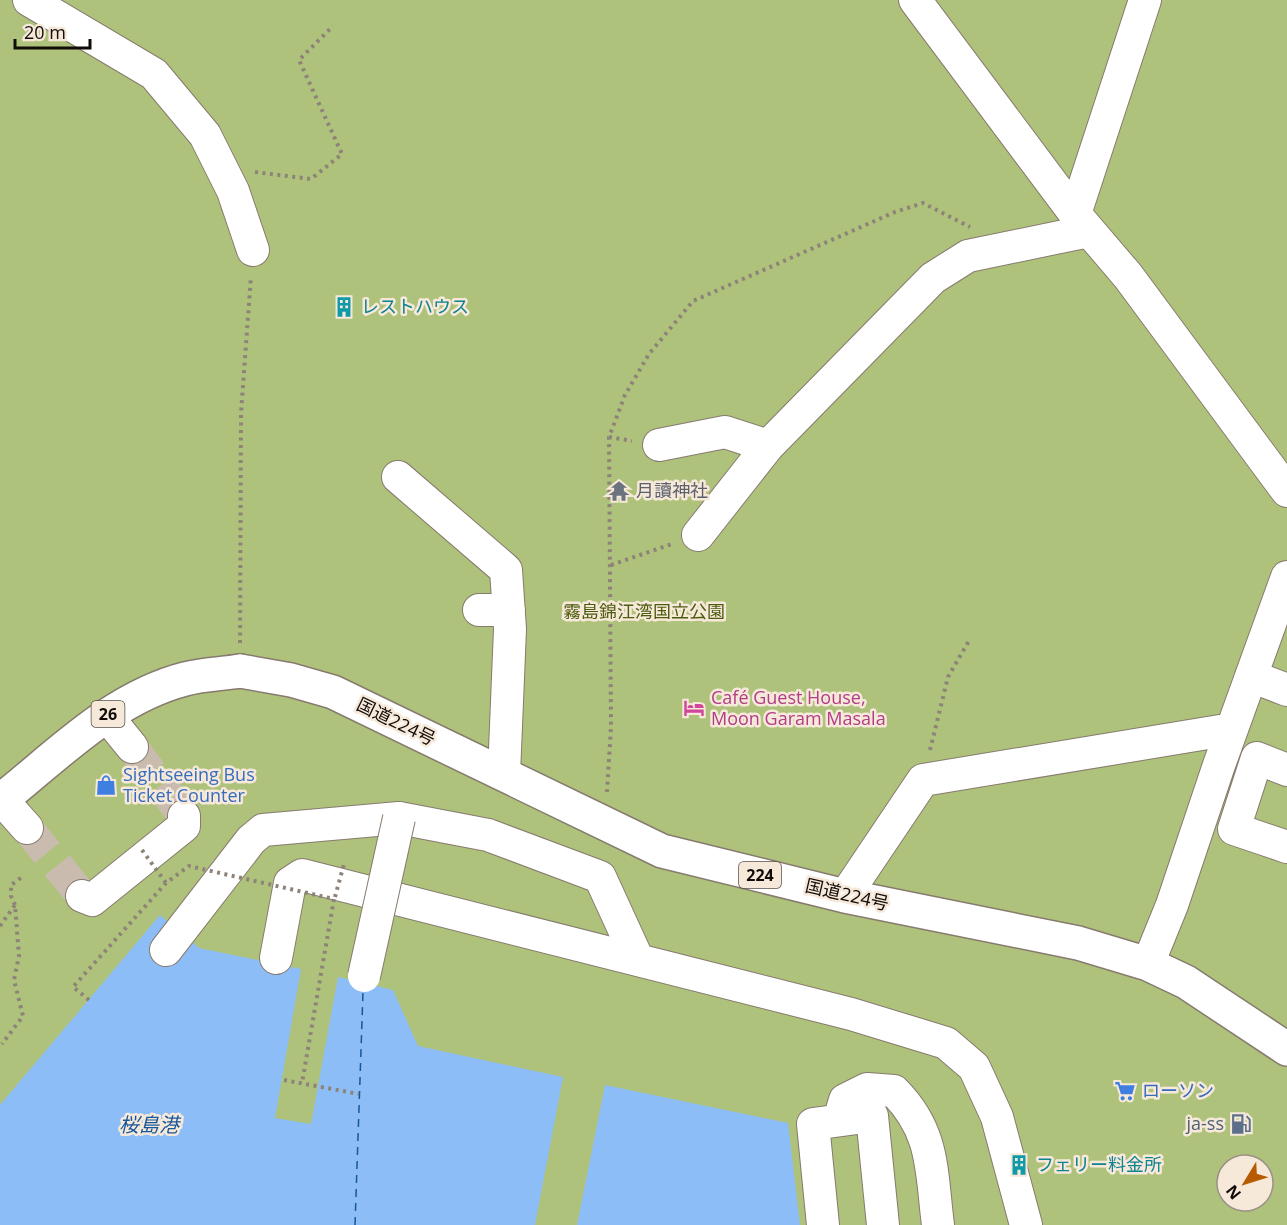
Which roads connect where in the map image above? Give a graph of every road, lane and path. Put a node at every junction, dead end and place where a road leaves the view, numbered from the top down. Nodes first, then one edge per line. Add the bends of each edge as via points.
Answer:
1 (30, 0) edge
2 (915, 0) edge
3 (1145, 0) edge
4 (333, 26) dead end
5 (222, 169) junction
6 (1082, 222) junction
7 (1008, 247) junction
8 (253, 250) joint
9 (659, 445) dead end
10 (768, 446) junction
11 (398, 477) dead end
12 (1287, 491) edge
13 (698, 535) joint
14 (611, 565) junction
15 (1287, 577) edge
16 (970, 639) dead end
17 (240, 671) junction
18 (1251, 676) junction
19 (1287, 690) edge
20 (106, 715) junction
21 (1232, 729) junction
22 (132, 747) tunnel mouth
23 (1287, 770) edge
24 (504, 774) junction
25 (923, 780) junction
26 (606, 797) dead end
27 (1, 801) edge
28 (184, 816) dead end
29 (399, 818) junction
30 (27, 828) tunnel mouth
31 (1287, 847) edge
32 (142, 850) dead end
33 (344, 864) dead end
34 (22, 877) dead end
35 (166, 883) junction
36 (82, 896) dead end
37 (845, 896) junction
38 (335, 897) dead end
39 (15, 904) junction
40 (0, 926) edge
41 (166, 950) dead end
42 (276, 958) dead end
43 (638, 960) junction
44 (1148, 964) junction
45 (364, 976) dead end
46 (88, 1000) dead end
47 (2, 1044) dead end
48 (1287, 1049) edge
49 (284, 1080) dead end
50 (302, 1083) junction
51 (359, 1094) dead end
52 (839, 1120) junction
53 (822, 1225) edge
54 (883, 1225) edge
55 (938, 1225) edge
56 (1026, 1225) edge

1 - 5 street via 154,74 205,135
2 - 6 street
3 - 6 street
4 - 5 path via 299,60 342,154 311,179
5 - 8 street
6 - 7 street
6 - 12 street via 1128,276
7 - 10 street via 968,256 933,278
7 - 14 path via 923,202 693,301 649,354 625,395 609,437
8 - 17 path via 241,414
9 - 10 street via 725,432
10 - 13 street
11 - 24 street via 506,570 494,610
13 - 14 path
14 - 26 path via 612,727
15 - 18 street
16 - 25 path via 948,677
17 - 20 main road, 26 via 186,679 147,693
17 - 24 main road, 国道224号 / 224 via 333,692
18 - 19 street
18 - 21 street
20 - 22 street
20 - 27 main road, 26
21 - 25 street
21 - 44 street
23 - 31 street via 1257,758 1234,829
24 - 37 main road, 国道224号 / 224 via 662,851
25 - 37 street
27 - 30 street
28 - 36 street via 184,826 92,900
29 - 41 street via 263,830 251,840
29 - 43 street via 488,835 600,877
29 - 45 street, bridge
32 - 35 path, bridge
33 - 38 path, bridge
34 - 39 path via 11,885
35 - 46 path, bridge via 73,987
35 - 50 path, bridge via 189,866 334,899
37 - 44 main road, 国道224号 / 224 via 1078,943
39 - 40 path
39 - 47 path via 19,956 14,980 23,1016
42 - 43 street via 290,883 302,875
43 - 56 street via 851,1014 946,1043 974,1067 997,1117
44 - 48 main road, 国道224号 / 224 via 1186,982
49 - 50 path
50 - 51 path
52 - 53 street via 813,1124
52 - 54 street via 872,1116
52 - 55 street via 845,1100 867,1089 894,1091 913,1110 927,1139

